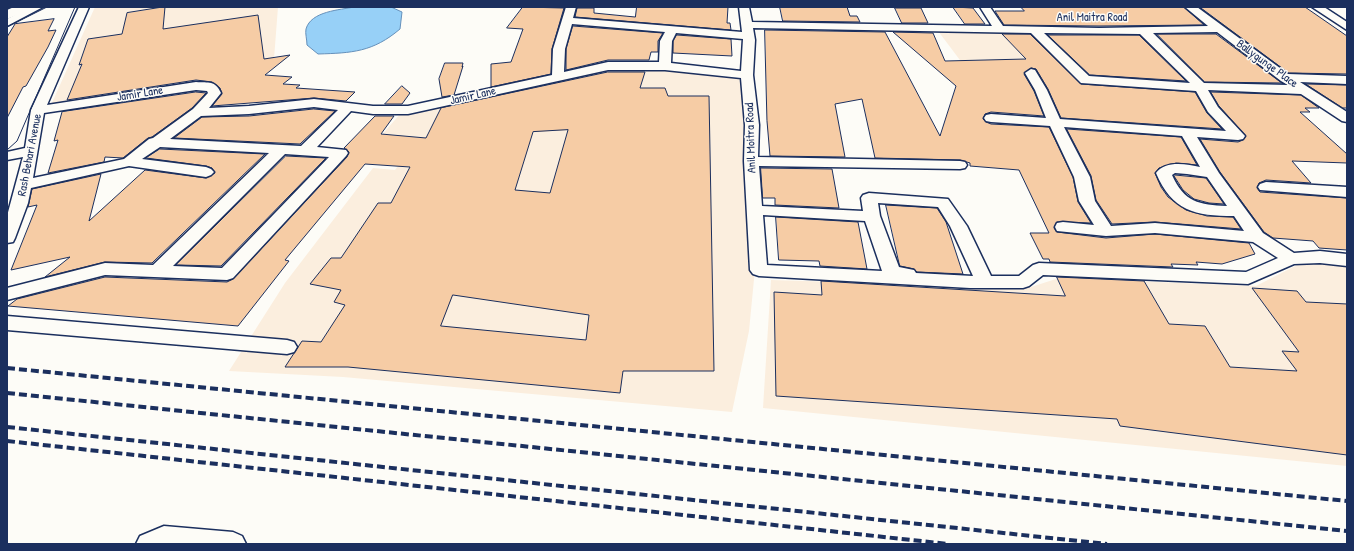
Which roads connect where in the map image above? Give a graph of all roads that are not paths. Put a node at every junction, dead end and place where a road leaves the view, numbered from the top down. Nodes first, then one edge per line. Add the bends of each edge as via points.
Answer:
1 (24, 7) edge
2 (38, 7) edge
3 (84, 7) edge
4 (571, 7) edge
5 (744, 7) edge
6 (985, 7) edge
7 (1190, 7) edge
8 (1317, 7) edge
9 (1329, 14) junction
10 (7, 15) edge
11 (1347, 15) edge
12 (568, 21) junction
13 (7, 22) edge
14 (1347, 27) edge
15 (999, 28) junction
16 (1221, 29) junction
17 (672, 30) junction
18 (748, 30) junction
19 (1034, 30) junction
20 (1144, 31) junction
21 (665, 66) junction
22 (1031, 73) dead end
23 (747, 75) junction
24 (558, 77) junction
25 (1285, 78) junction
26 (1347, 80) edge
27 (1200, 87) junction
28 (1303, 90) junction
29 (349, 106) junction
30 (38, 110) junction
31 (198, 112) junction
32 (991, 118) dead end
33 (1347, 118) edge
34 (1054, 122) junction
35 (1186, 131) junction
36 (154, 142) junction
37 (282, 149) junction
38 (306, 150) junction
39 (32, 151) junction
40 (824, 155) dead end
41 (7, 156) edge
42 (751, 157) junction
43 (129, 162) junction
44 (960, 165) dead end
45 (206, 172) dead end
46 (1212, 174) junction
47 (24, 185) junction
48 (1266, 187) dead end
49 (1347, 192) edge
50 (14, 204) edge
51 (754, 210) junction
52 (1240, 211) junction
53 (872, 216) junction
54 (1063, 227) dead end
55 (1106, 231) junction
56 (8, 236) edge
57 (1258, 237) junction
58 (1291, 260) junction
59 (1347, 260) edge
60 (158, 271) junction
61 (983, 279) junction
62 (7, 294) edge
63 (7, 323) edge
64 (287, 347) dead end
65 (149, 544) edge
66 (233, 544) edge

1 - 10 main road
2 - 13 street
3 - 30 street, Rash Behari Avenue
4 - 12 street
5 - 18 street, Anil Moitra Road
6 - 15 street
7 - 16 street, Ballygunge Place
8 - 9 street
9 - 11 street
9 - 14 street
12 - 17 street, Anil Maitra Road via 605,22
12 - 24 street via 559,49
15 - 18 street, Anil Maitra Road
15 - 19 street, Anil Maitra Road
16 - 20 street, Anil Maitra Road
16 - 25 street, Ballygunge Place
17 - 18 street, Anil Maitra Road
17 - 21 street via 666,41
18 - 23 street, Anil Moitra Road
19 - 20 street, Anil Maitra Road
19 - 27 street via 1085,80
20 - 27 street
21 - 23 street, Jamir Lane
21 - 24 street, Jamir Lane via 608,66
22 - 34 street
23 - 42 street, Anil Moitra Road via 752,125
24 - 29 street, Jamir Lane via 408,110
25 - 26 street
25 - 28 street, Ballygunge Place
27 - 28 street
27 - 35 street via 1212,109 1238,136
28 - 33 street, Ballygunge Place
29 - 31 street, Jamir Lane via 314,103
29 - 38 street
30 - 31 street, Jamir Lane via 178,88 212,87 214,93
30 - 39 street, Rash Behari Avenue
31 - 36 street, Jamir Lane
32 - 34 street
34 - 35 street
34 - 55 street via 1082,177 1087,201
35 - 46 street
36 - 37 street
36 - 43 street, Jamir Lane
37 - 38 street
37 - 60 street
38 - 60 street via 341,153 227,274
39 - 41 street
39 - 47 street, Rash Behari Avenue
40 - 42 street
42 - 44 street
42 - 51 street, Anil Moitra Road
43 - 45 street
43 - 47 street, Jamir Lane
46 - 52 street
46 - 52 street via 1180,169 1164,173 1173,192 1188,206 1214,211
47 - 50 street, Rash Behari Avenue
48 - 49 street
50 - 56 street, Rash Behari Avenue
51 - 53 street
51 - 61 street, Anil Moitra Road via 759,270
52 - 57 street
53 - 61 street via 889,268 894,272
53 - 61 street via 869,198 944,203 956,221
54 - 55 street
55 - 57 street via 1155,228
57 - 58 street
58 - 59 street via 1320,257
58 - 61 street via 1248,278 1039,269 1023,282
60 - 62 street via 105,269
63 - 64 street
65 - 66 street via 164,538

